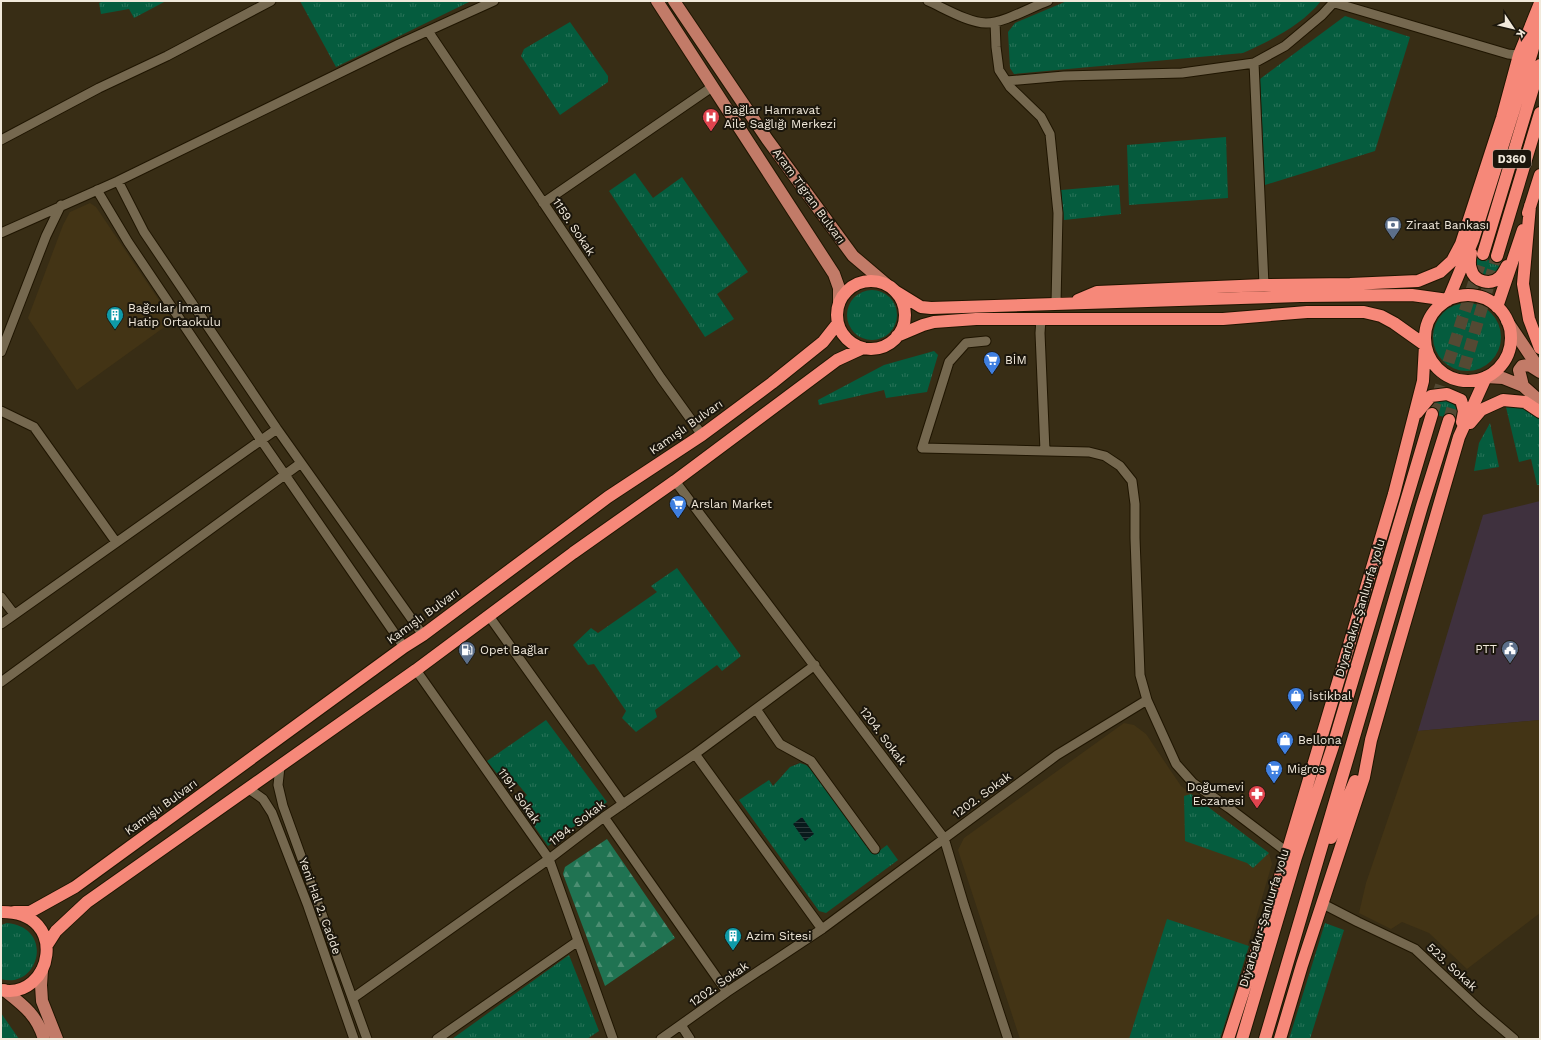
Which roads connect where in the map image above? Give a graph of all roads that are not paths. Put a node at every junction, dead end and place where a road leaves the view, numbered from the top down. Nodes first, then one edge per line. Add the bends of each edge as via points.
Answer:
1 (270, 1) edge
2 (494, 1) edge
3 (657, 1) edge
4 (674, 1) edge
5 (928, 1) edge
6 (1048, 1) edge
7 (1335, 2) edge
8 (1540, 3) edge
9 (1540, 20) edge
10 (995, 22) junction
11 (428, 31) junction
12 (1519, 55) junction
13 (1254, 63) junction
14 (1540, 65) edge
15 (1007, 81) junction
16 (712, 87) junction
17 (1540, 113) edge
18 (1, 140) edge
19 (1540, 175) edge
20 (118, 181) junction
21 (97, 190) junction
22 (543, 203) junction
23 (61, 205) junction
24 (1530, 206) junction
25 (1, 233) edge
26 (1473, 240) junction
27 (1483, 254) tunnel mouth
28 (1515, 254) junction
29 (1497, 256) tunnel mouth
30 (1264, 285) junction
31 (891, 287) junction
32 (1448, 300) junction
33 (839, 302) junction
34 (1069, 303) junction
35 (1056, 304) junction
36 (1497, 307) junction
37 (1041, 319) junction
38 (1506, 321) junction
39 (838, 323) junction
40 (898, 336) junction
41 (986, 341) dead end
42 (1425, 345) junction
43 (863, 348) junction
44 (1540, 348) edge
45 (1, 352) edge
46 (1540, 371) edge
47 (1486, 377) junction
48 (1523, 386) junction
49 (1540, 401) edge
50 (1, 411) edge
51 (1540, 412) edge
52 (1432, 414) tunnel mouth
53 (1414, 416) junction
54 (1449, 420) tunnel mouth
55 (277, 429) junction
56 (702, 435) junction
57 (1459, 437) junction
58 (261, 440) junction
59 (1045, 450) junction
60 (301, 463) junction
61 (285, 474) junction
62 (675, 481) junction
63 (116, 542) junction
64 (1, 597) edge
65 (14, 614) junction
66 (489, 616) junction
67 (1, 624) edge
68 (423, 635) junction
69 (404, 647) junction
70 (815, 665) junction
71 (416, 670) junction
72 (1, 682) edge
73 (1147, 700) junction
74 (756, 709) junction
75 (1372, 740) junction
76 (695, 754) junction
77 (280, 767) junction
78 (249, 789) junction
79 (623, 804) junction
80 (604, 817) junction
81 (944, 838) junction
82 (875, 849) dead end
83 (1292, 855) junction
84 (549, 859) junction
85 (1308, 894) junction
86 (1323, 904) junction
87 (1, 908) edge
88 (1, 912) edge
89 (14, 912) junction
90 (822, 929) junction
91 (578, 941) junction
92 (47, 945) junction
93 (42, 970) junction
94 (2, 990) edge
95 (726, 992) junction
96 (352, 998) junction
97 (681, 1025) junction
98 (44, 1039) edge
99 (57, 1039) edge
100 (354, 1039) edge
101 (367, 1039) edge
102 (438, 1039) edge
103 (613, 1039) edge
104 (661, 1039) edge
105 (690, 1039) edge
106 (1008, 1039) edge
107 (1228, 1039) edge
108 (1242, 1039) edge
109 (1265, 1039) edge
110 (1280, 1039) edge
111 (1514, 1039) edge

1 - 18 street via 174,53 99,88
2 - 11 street
3 - 16 main road
4 - 31 main road, Aram Tigran Bulvarı via 767,139 853,256
5 - 10 street via 970,20
6 - 10 street
7 - 12 street via 1508,54
7 - 13 street via 1285,46
8 - 12 highway
9 - 26 highway
10 - 15 street via 999,70
11 - 20 street
11 - 22 street, 1159. Sokak
12 - 30 highway via 1502,118 1460,244 1452,261 1440,272 1418,281
13 - 15 street via 1182,73 1064,76
13 - 30 street
14 - 27 highway, D360
15 - 35 street via 1041,117 1050,134 1058,212
16 - 22 street
16 - 33 main road via 834,274 839,288
17 - 29 highway, D360
19 - 24 highway
20 - 21 street
20 - 55 street via 144,232
21 - 23 street
21 - 58 street via 128,242
22 - 56 street, 1159. Sokak
23 - 25 street
23 - 45 street via 46,236
24 - 28 highway
24 - 44 highway via 1523,284 1529,319
26 - 28 highway via 1471,270 1482,281 1497,280
26 - 32 highway
28 - 36 highway
30 - 34 highway via 1097,292
31 - 33 highway via 875,281 864,281 853,285
31 - 35 highway via 921,307
31 - 40 highway via 901,299 904,308 905,318
32 - 34 highway via 1412,295
32 - 36 highway via 1458,296 1479,296
32 - 42 highway via 1437,308 1429,319
33 - 39 highway
34 - 35 highway
36 - 38 highway
37 - 40 highway via 934,322
37 - 42 highway via 1223,319 1307,312 1364,312 1381,316 1394,323
37 - 59 street
38 - 46 main road
38 - 47 highway via 1510,331 1510,345 1497,369
39 - 43 highway via 847,339
39 - 56 highway, Kamışlı Bulvarı via 823,342
40 - 43 highway via 882,347
41 - 59 street via 966,343 949,362 922,448
42 - 47 highway via 1437,368 1448,376 1460,380
42 - 53 highway via 1423,381
43 - 62 highway via 837,360
46 - 48 main road via 1529,365 1522,366 1519,370
47 - 48 main road via 1503,378
47 - 57 highway
48 - 49 main road
50 - 63 street via 34,427
51 - 57 highway via 1525,402 1503,400 1481,410
52 - 83 highway, Diyarbakır-Şanlıurfa yolu via 1333,746
53 - 57 highway via 1431,396 1454,396 1461,400 1464,411
53 - 83 highway via 1392,501 1320,746
54 - 85 highway
55 - 58 street
55 - 60 street
56 - 68 highway, Kamışlı Bulvarı via 608,497
57 - 75 highway
58 - 61 street
58 - 63 street
59 - 73 street via 1089,452 1105,456 1120,466 1132,480 1135,504 1140,675
60 - 61 street
60 - 68 street
61 - 69 street
61 - 72 street
62 - 66 highway
62 - 70 street, 1204. Sokak
63 - 65 street
64 - 65 street
65 - 67 street
66 - 71 highway
66 - 79 street
68 - 69 highway, Kamışlı Bulvarı
69 - 89 highway, Kamışlı Bulvarı via 75,887 30,912
70 - 74 street, 1194. Sokak
70 - 81 street, 1204. Sokak
71 - 77 highway
71 - 84 street, 1191. Sokak
73 - 81 street, 1202. Sokak via 1057,755
73 - 83 street via 1176,764 1193,783
74 - 76 street, 1194. Sokak
74 - 82 street via 780,744 811,761
75 - 85 highway
75 - 86 highway via 1364,777
76 - 79 street, 1194. Sokak
76 - 90 street
77 - 78 highway
77 - 96 street via 278,785 283,806
78 - 92 highway via 87,902 56,931
78 - 100 street, Yeni Hal 2. Cadde via 262,799 272,812
79 - 80 street, 1194. Sokak
80 - 84 street, 1194. Sokak
80 - 95 street
81 - 90 street, 1202. Sokak
81 - 106 street, 1204. Sokak
83 - 107 highway
83 - 108 highway, Diyarbakır-Şanlıurfa yolu
84 - 91 street, 1191. Sokak
84 - 96 street, 1194. Sokak
85 - 109 highway
86 - 110 highway
86 - 111 street, 523. Sokak via 1415,949
87 - 89 main road
88 - 89 highway, Kamışlı Bulvarı
89 - 92 highway via 36,923
90 - 95 street, 1202. Sokak
91 - 102 street
91 - 103 street, 1191. Sokak
92 - 93 highway via 47,958
93 - 94 highway via 35,980 26,986 15,990
93 - 99 main road via 42,1001
94 - 98 main road via 36,1018
95 - 97 street, 1202. Sokak
96 - 101 street
97 - 104 street, 1202. Sokak
97 - 105 street

